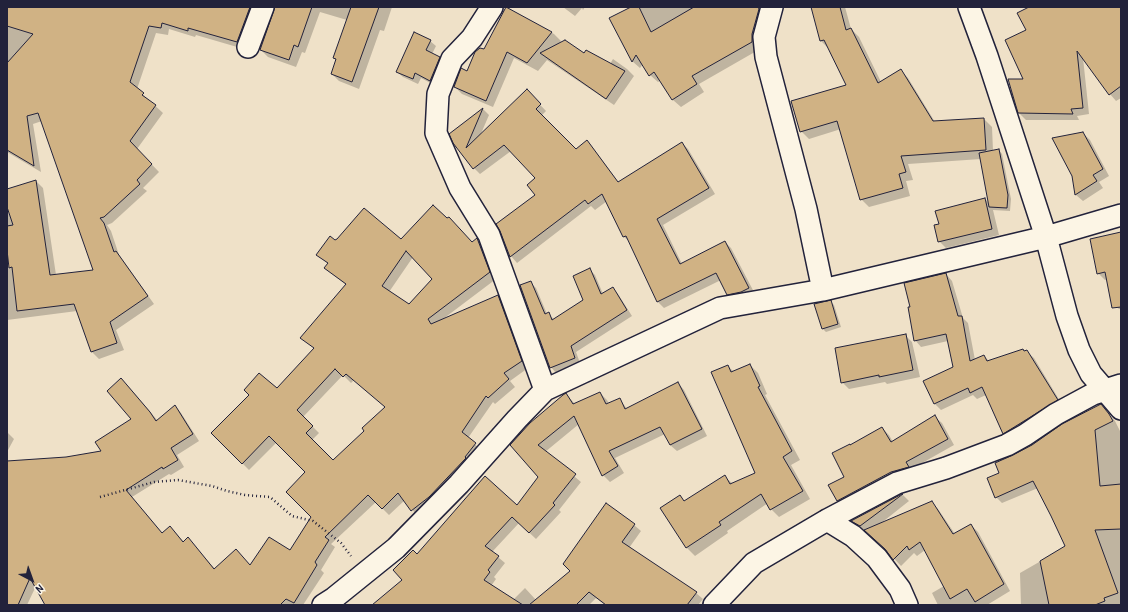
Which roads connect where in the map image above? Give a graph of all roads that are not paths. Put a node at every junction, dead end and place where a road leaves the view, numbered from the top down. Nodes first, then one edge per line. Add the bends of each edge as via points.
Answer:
1 (263, 7) edge
2 (492, 7) edge
3 (772, 7) edge
4 (969, 7) edge
5 (248, 47) dead end
6 (1121, 215) edge
7 (1046, 238) junction
8 (823, 290) junction
9 (1113, 388) edge
10 (545, 390) junction
11 (1121, 410) edge
12 (828, 520) junction
13 (323, 605) edge
14 (714, 605) edge
15 (908, 605) edge

1 - 5 street
2 - 10 street via 472,38 452,60 438,94 436,133 460,188 489,235
3 - 8 street via 764,37 766,57 806,209
4 - 7 street
6 - 7 street
7 - 8 street
7 - 9 street via 1079,350 1091,374
8 - 10 street via 720,308
9 - 11 street
9 - 12 street via 1093,394 1007,445 897,483
10 - 13 street via 396,548
12 - 14 street via 754,562
12 - 15 street via 853,536 877,558 900,589

